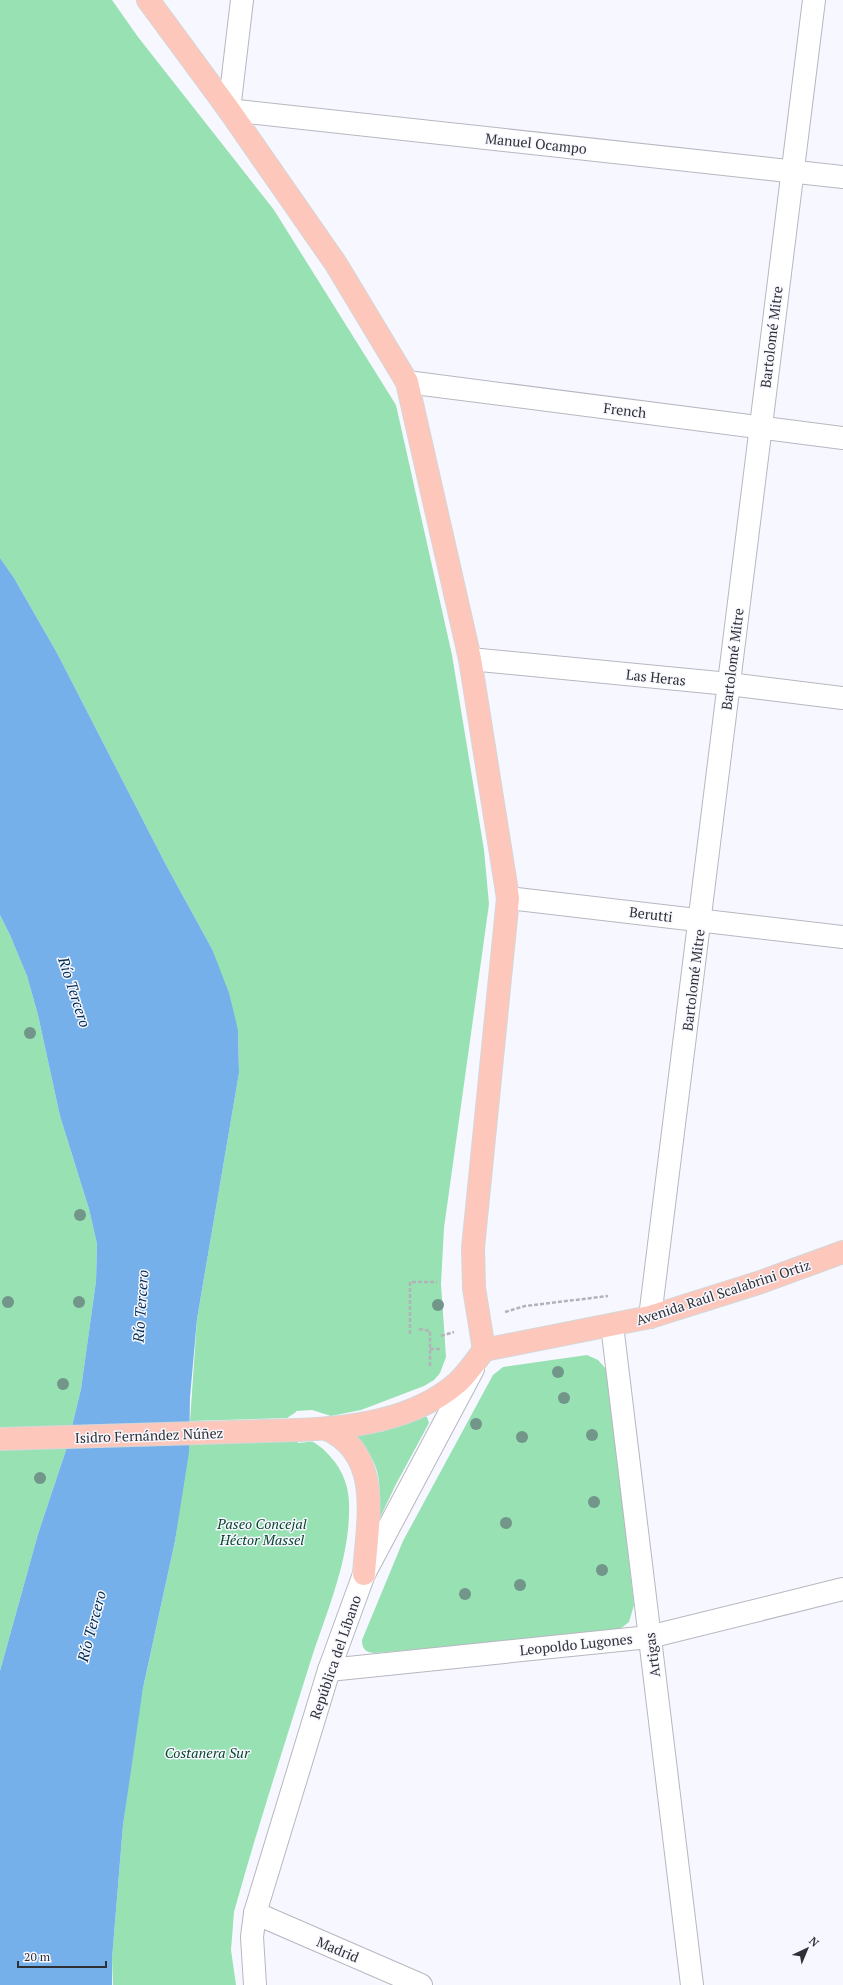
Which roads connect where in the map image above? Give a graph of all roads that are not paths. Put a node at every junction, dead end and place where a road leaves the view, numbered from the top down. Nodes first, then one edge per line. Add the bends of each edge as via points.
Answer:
1 (148, 0) edge
2 (242, 0) edge
3 (814, 0) edge
4 (229, 110) junction
5 (793, 170) junction
6 (843, 176) edge
7 (408, 382) junction
8 (760, 427) junction
9 (843, 438) edge
10 (470, 659) junction
11 (729, 684) junction
12 (843, 698) edge
13 (508, 898) junction
14 (701, 920) junction
15 (843, 937) edge
16 (843, 1252) edge
17 (650, 1317) junction
18 (612, 1325) junction
19 (484, 1350) junction
20 (327, 1429) junction
21 (0, 1440) edge
22 (364, 1574) junction
23 (843, 1589) edge
24 (649, 1637) junction
25 (329, 1670) junction
26 (255, 1913) junction
27 (255, 1985) edge
28 (421, 1985) edge
29 (692, 1985) edge

1 - 4 main road
2 - 4 street
3 - 5 street, Bartolomé Mitre
4 - 5 street, Manuel Ocampo
4 - 7 main road via 336,264
5 - 6 street, Manuel Ocampo
5 - 8 street, Bartolomé Mitre
7 - 8 street, French
7 - 10 main road
8 - 9 street, French
8 - 11 street, Bartolomé Mitre
10 - 11 street, Las Heras
10 - 13 main road
11 - 12 street, Las Heras
11 - 14 street, Bartolomé Mitre
13 - 14 street, Berutti
13 - 19 main road via 473,1240 474,1288
14 - 15 street, Berutti
14 - 17 street, Bartolomé Mitre
16 - 17 main road, Avenida Raúl Scalabrini Ortiz via 761,1282
17 - 18 main road, Avenida Raúl Scalabrini Ortiz
18 - 19 main road, Avenida Raúl Scalabrini Ortiz
18 - 24 street, Artigas
19 - 20 main road via 456,1384 423,1405 353,1426
19 - 22 street, República del Líbano
20 - 21 main road, Isidro Fernández Núñez, bridge
20 - 22 main road via 354,1448 365,1471 368,1512
22 - 25 street, República del Líbano
23 - 24 street, Leopoldo Lugones
24 - 25 street, Leopoldo Lugones
24 - 29 street, Artigas
25 - 26 street, República del Líbano
26 - 27 street, República del Líbano via 252,1937
26 - 28 street, Madrid

